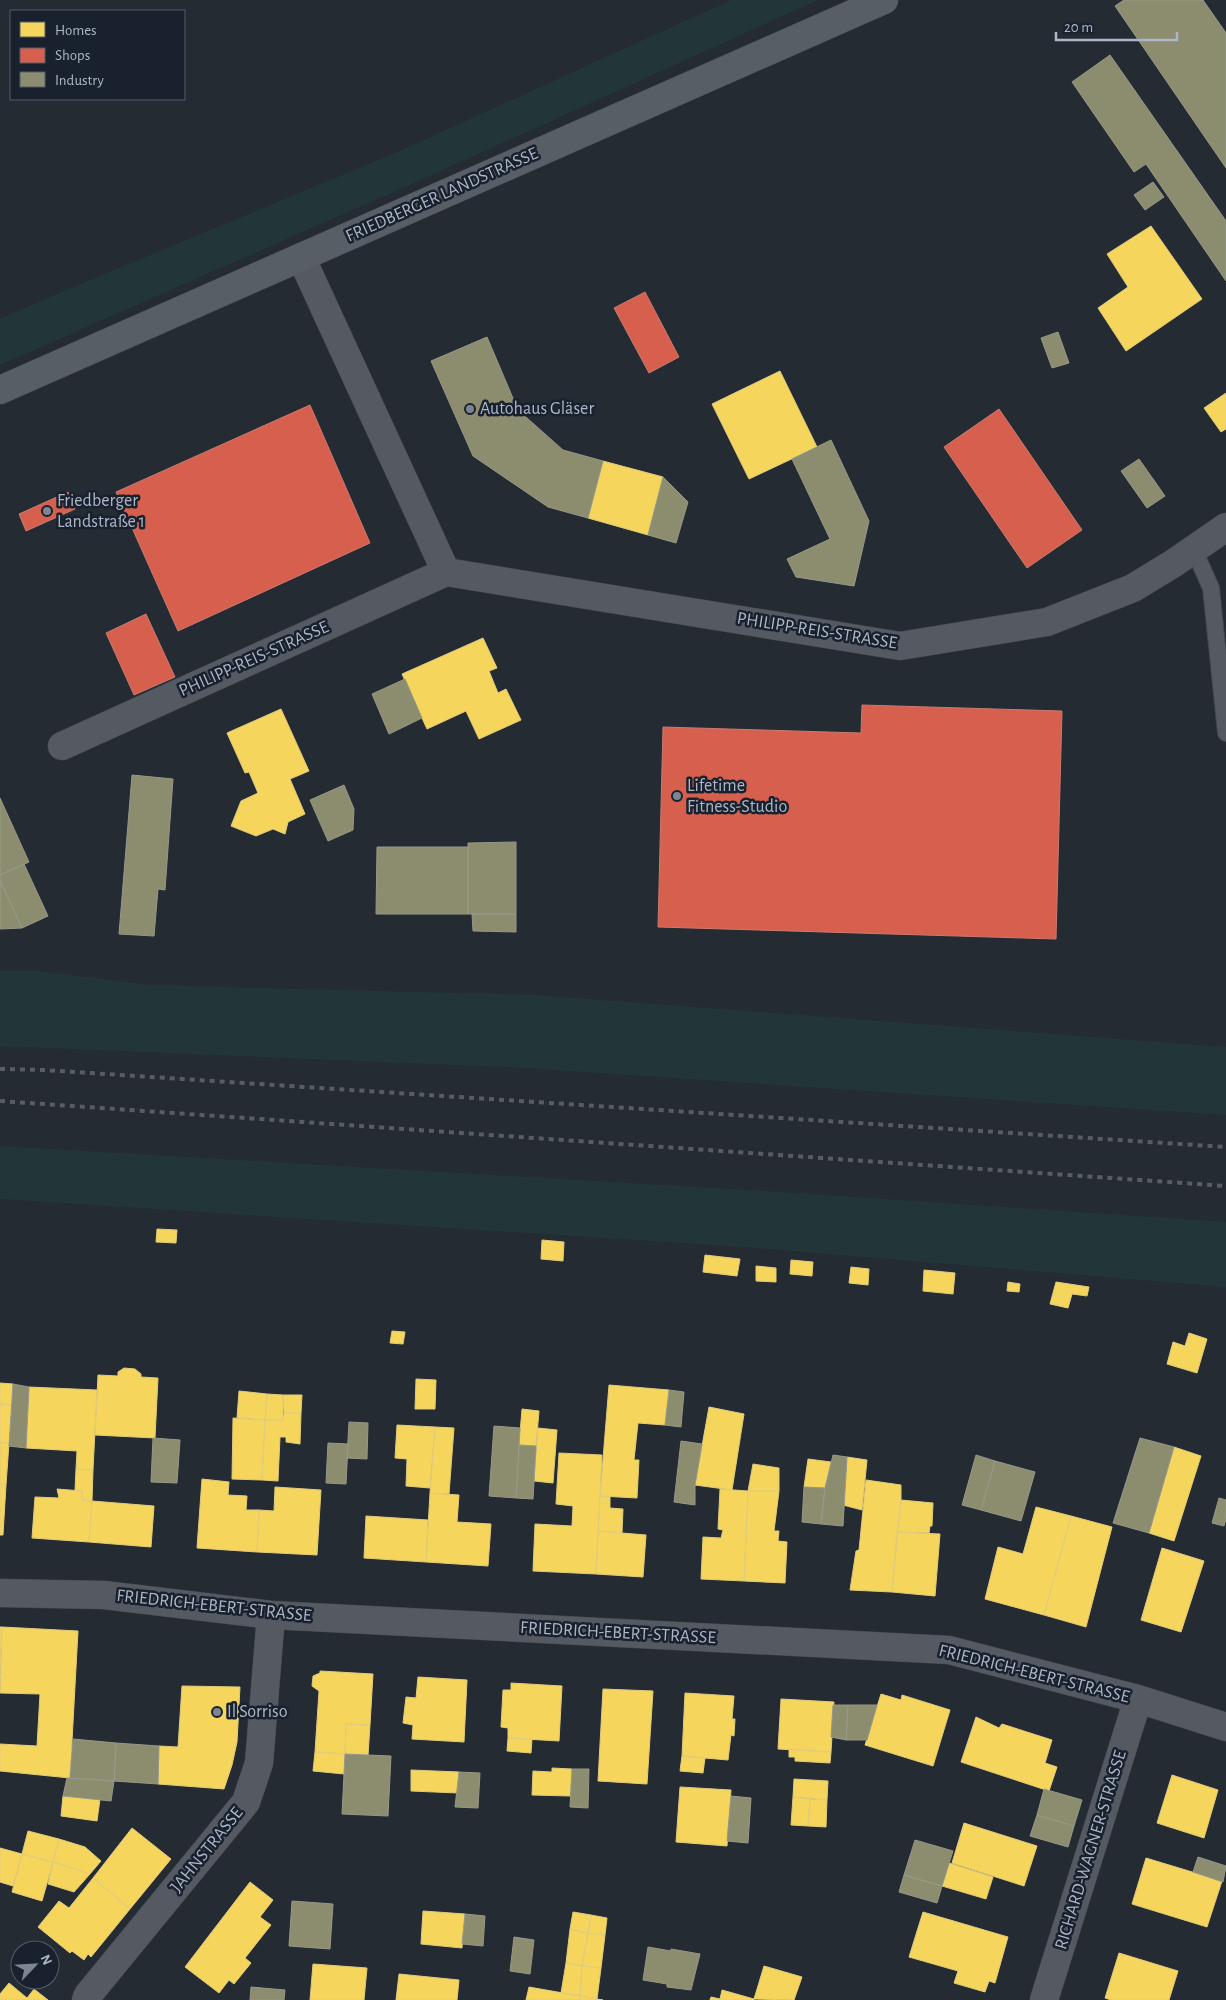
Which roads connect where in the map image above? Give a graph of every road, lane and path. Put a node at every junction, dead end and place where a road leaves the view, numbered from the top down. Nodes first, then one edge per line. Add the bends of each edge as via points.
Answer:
1 (884, 0) edge
2 (301, 257) junction
3 (0, 390) edge
4 (1226, 527) edge
5 (1194, 550) junction
6 (446, 572) junction
7 (1226, 733) edge
8 (62, 746) dead end
9 (0, 1593) edge
10 (271, 1615) junction
11 (1138, 1699) junction
12 (1226, 1727) edge
13 (86, 2000) edge
14 (1044, 2000) edge

1 - 2 main road, FRIEDBERGER LANDSTRASSE
2 - 3 main road, FRIEDBERGER LANDSTRASSE
2 - 6 street
4 - 5 street, PHILIPP-REIS-STRASSE
5 - 6 street, PHILIPP-REIS-STRASSE via 1133,588 1047,622 900,646
5 - 7 lane via 1210,588
6 - 8 street, PHILIPP-REIS-STRASSE
9 - 10 street, FRIEDRICH-EBERT-STRASSE via 104,1595
10 - 11 street, FRIEDRICH-EBERT-STRASSE via 949,1650
10 - 13 street, JAHNSTRASSE via 258,1763 246,1802
11 - 12 street, FRIEDRICH-EBERT-STRASSE
11 - 14 street, RICHARD-WAGNER-STRASSE

